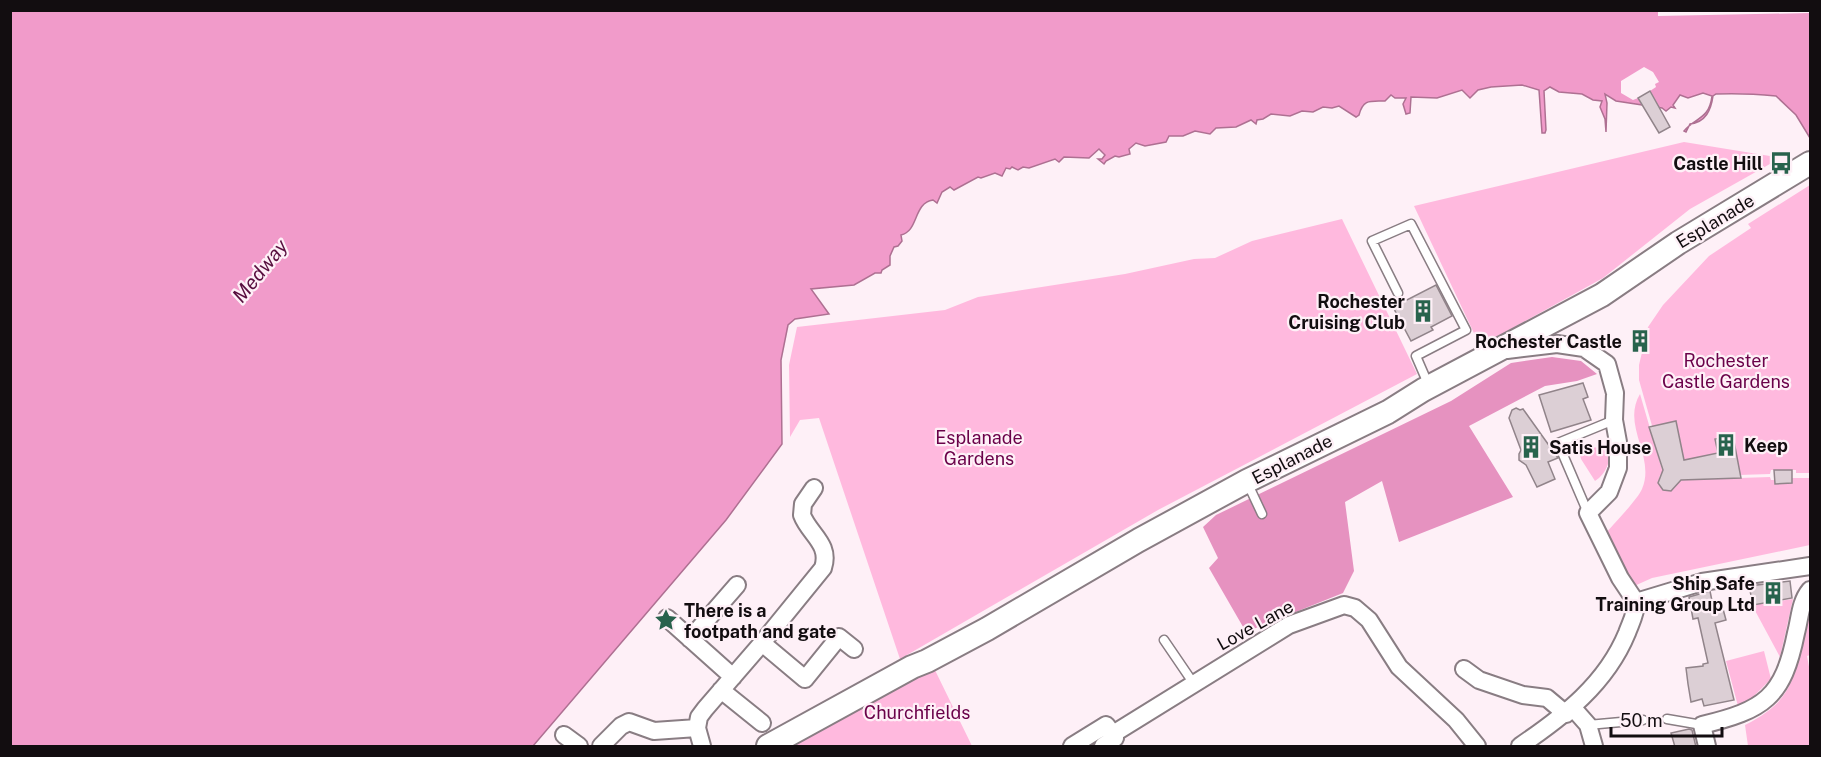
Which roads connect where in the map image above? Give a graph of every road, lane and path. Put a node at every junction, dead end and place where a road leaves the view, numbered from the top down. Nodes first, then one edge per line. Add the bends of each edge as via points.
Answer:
1 (1810, 163) edge
2 (1398, 293) dead end
3 (1496, 351) junction
4 (1430, 387) junction
5 (1614, 420) junction
6 (1246, 482) junction
7 (814, 488) dead end
8 (1588, 513) junction
9 (1262, 514) dead end
10 (1810, 567) edge
11 (737, 585) dead end
12 (1810, 590) edge
13 (1636, 602) junction
14 (667, 618) dead end
15 (690, 639) junction
16 (1164, 640) dead end
17 (762, 643) junction
18 (854, 649) dead end
19 (1464, 669) dead end
20 (733, 676) junction
21 (1194, 684) junction
22 (721, 690) junction
23 (1569, 711) junction
24 (1667, 719) dead end
25 (1643, 720) dead end
26 (762, 723) dead end
27 (1588, 725) junction
28 (1702, 725) junction
29 (697, 728) junction
30 (564, 735) dead end
31 (1108, 740) edge
32 (579, 747) edge
33 (601, 747) edge
34 (702, 747) edge
35 (768, 747) edge
36 (1072, 747) edge
37 (1477, 747) edge
38 (1520, 747) edge
39 (1594, 747) edge
40 (1707, 747) edge

1 - 3 street, Esplanade via 1678,243 1602,295
2 - 4 lane via 1372,241 1411,224 1466,330 1416,356
3 - 4 street, Esplanade
3 - 5 street via 1557,344 1594,353 1607,364 1614,393
4 - 6 street, Esplanade
5 - 8 street via 1618,468 1609,492
5 - 8 lane via 1558,443
6 - 9 lane
6 - 35 street, Esplanade
7 - 17 street via 803,504 802,515 823,547 824,566
8 - 13 street
10 - 13 street via 1702,582
11 - 15 street
12 - 28 street via 1801,608 1787,669 1775,690 1750,711
13 - 23 street via 1636,612 1616,656
14 - 15 street
15 - 20 street
16 - 21 lane
17 - 18 street via 805,679 838,637
17 - 20 street
19 - 23 street via 1479,680 1523,695 1547,698
20 - 22 street
21 - 31 street, Love Lane
21 - 37 street, Love Lane via 1289,626 1344,605 1356,608 1369,620 1399,667 1459,722
22 - 26 street
22 - 29 street via 701,713
23 - 27 street
23 - 38 street
24 - 28 lane
25 - 27 lane
27 - 39 street
28 - 40 street
29 - 33 street via 654,731 631,722 618,728
29 - 34 street
30 - 32 street
31 - 36 street, Love Lane via 1106,725

